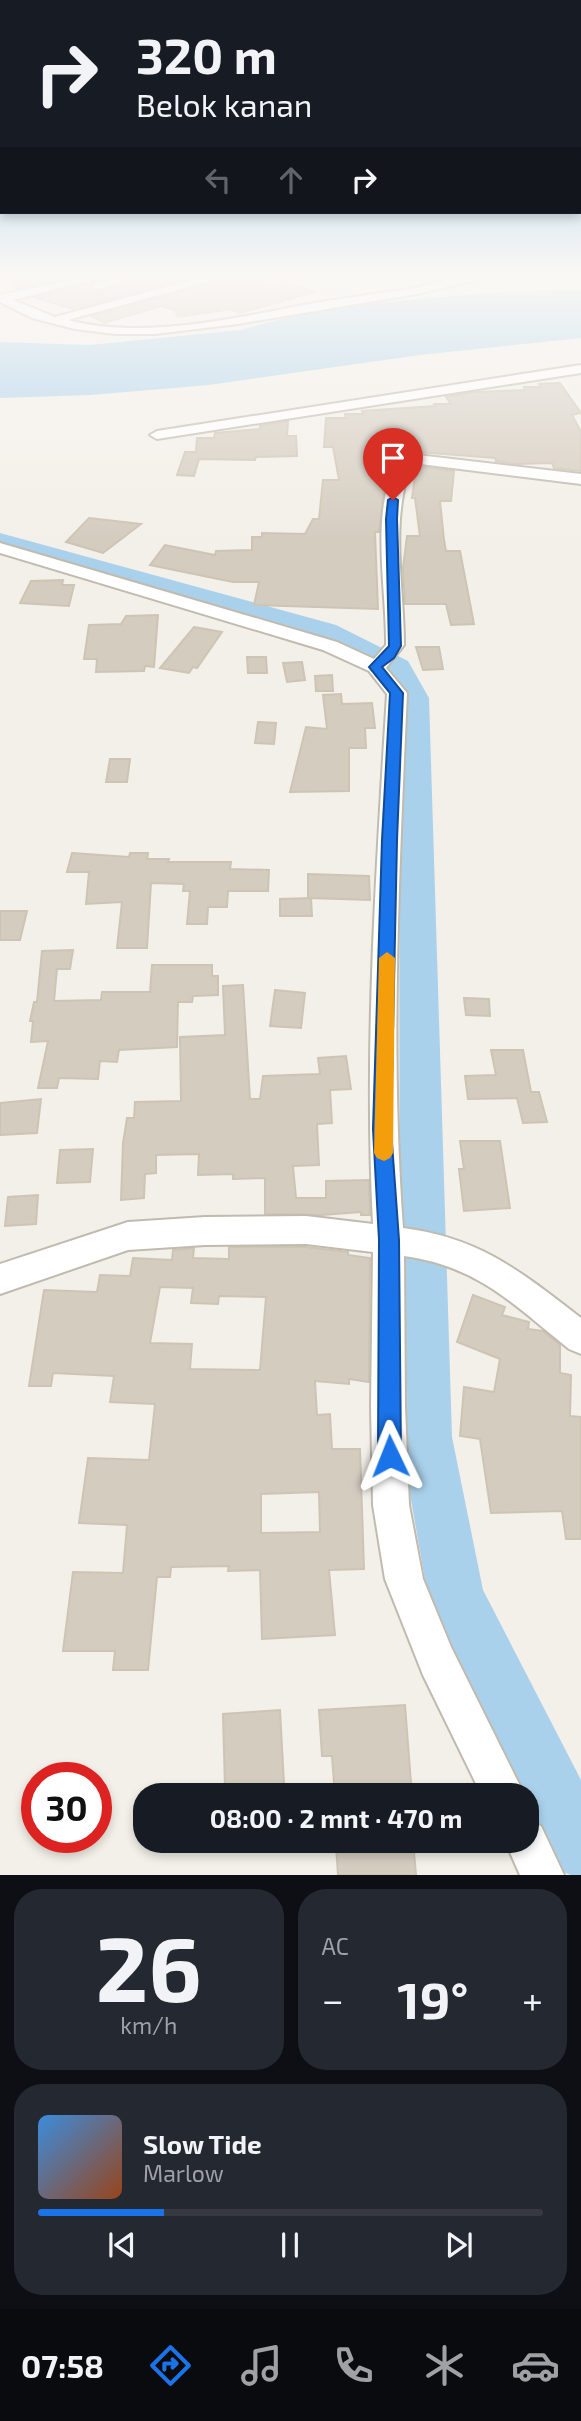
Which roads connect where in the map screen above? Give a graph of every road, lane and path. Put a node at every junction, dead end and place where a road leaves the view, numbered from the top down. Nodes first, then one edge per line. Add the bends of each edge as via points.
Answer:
1 (581, 369) edge
2 (157, 435) dead end
3 (581, 479) edge
4 (0, 548) edge
5 (382, 662) junction
6 (400, 1241) junction
7 (0, 1279) edge
8 (581, 1338) edge
9 (498, 1783) edge
10 (532, 1853) edge
11 (542, 1875) edge

1 - 2 street
3 - 5 street via 418,459 403,465 395,482 391,519 395,646
4 - 5 street
5 - 6 street via 397,693 382,1129
6 - 7 street via 306,1230 155,1232 128,1236
6 - 8 street via 452,1251 498,1273
6 - 9 street via 388,1407 391,1505 404,1579 437,1661
10 - 11 street

